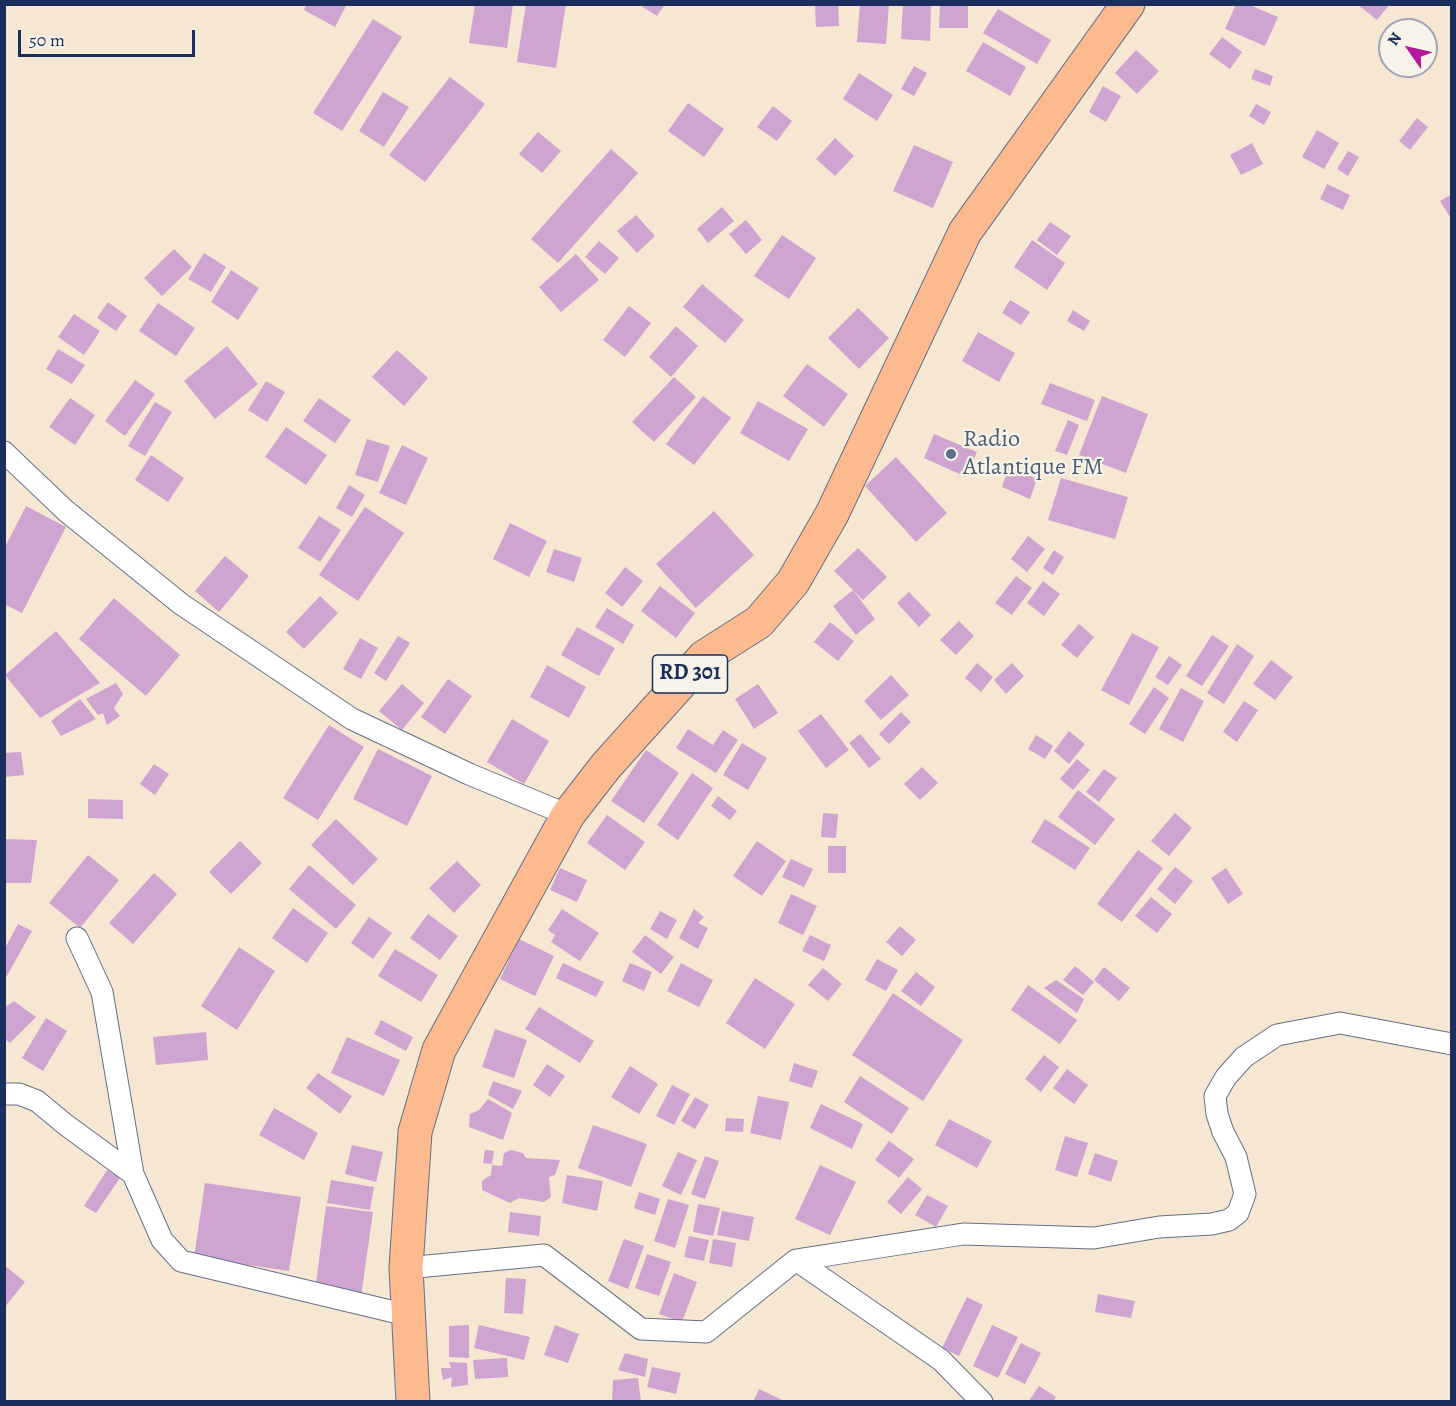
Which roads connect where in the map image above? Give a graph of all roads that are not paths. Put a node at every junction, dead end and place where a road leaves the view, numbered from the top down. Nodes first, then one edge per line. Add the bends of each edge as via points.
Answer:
1 (1128, 4) edge
2 (4, 452) edge
3 (568, 815) junction
4 (77, 938) dead end
5 (1452, 1044) edge
6 (4, 1094) edge
7 (133, 1174) junction
8 (796, 1260) junction
9 (406, 1268) junction
10 (407, 1316) junction
11 (413, 1401) edge
12 (982, 1401) edge

1 - 3 main road, RD 301 via 965,232 832,514 793,582 759,622 704,657 606,766
2 - 3 street via 66,511 182,604 342,712 470,774
3 - 9 main road, RD 301 via 439,1050 415,1132
4 - 7 street via 102,993
5 - 8 street via 1340,1023 1277,1035 1244,1057 1215,1096 1222,1132 1236,1157 1245,1194 1238,1213 1229,1220 1094,1238 963,1234
6 - 7 street via 19,1094 38,1101
7 - 10 street via 162,1240 181,1262
8 - 9 street via 706,1332 641,1329 544,1256
8 - 12 street via 941,1360
9 - 10 main road, RD 301
10 - 11 main road, RD 301

